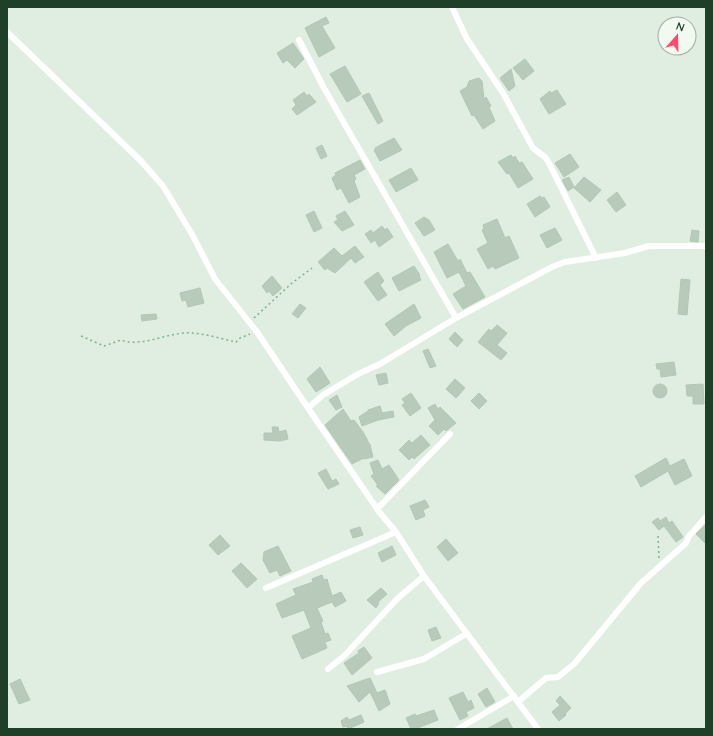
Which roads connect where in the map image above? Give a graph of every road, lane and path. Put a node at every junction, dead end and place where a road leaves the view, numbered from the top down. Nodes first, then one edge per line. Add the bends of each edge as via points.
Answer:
1 (452, 7) edge
2 (7, 32) edge
3 (299, 40) dead end
4 (706, 246) edge
5 (596, 258) junction
6 (312, 268) dead end
7 (456, 318) junction
8 (249, 322) junction
9 (258, 332) junction
10 (81, 336) dead end
11 (308, 408) junction
12 (450, 434) dead end
13 (377, 509) junction
14 (706, 517) edge
15 (396, 532) junction
16 (658, 536) dead end
17 (660, 565) junction
18 (424, 576) junction
19 (266, 588) dead end
20 (466, 634) junction
21 (328, 669) dead end
22 (377, 672) dead end
23 (514, 696) junction
24 (519, 702) junction
25 (458, 729) edge
26 (538, 729) edge

1 - 5 street via 467,39 503,93 533,148 545,157 550,165
2 - 8 street via 141,161 163,186 215,279
3 - 7 street
4 - 5 street via 649,246
5 - 7 street via 565,262 552,267
6 - 8 path
7 - 11 street via 323,395
8 - 9 street
9 - 10 path via 236,342 193,333 179,333 129,343 121,340 104,346
9 - 11 street
11 - 13 street
12 - 13 street
13 - 15 street
14 - 17 street via 686,543
15 - 18 street
15 - 19 street
16 - 17 path
17 - 24 street via 641,583 574,664 558,678 546,678
18 - 20 street
18 - 21 street via 398,598 344,656
20 - 22 street via 424,659
20 - 23 street
23 - 24 street
23 - 25 street
24 - 26 street

